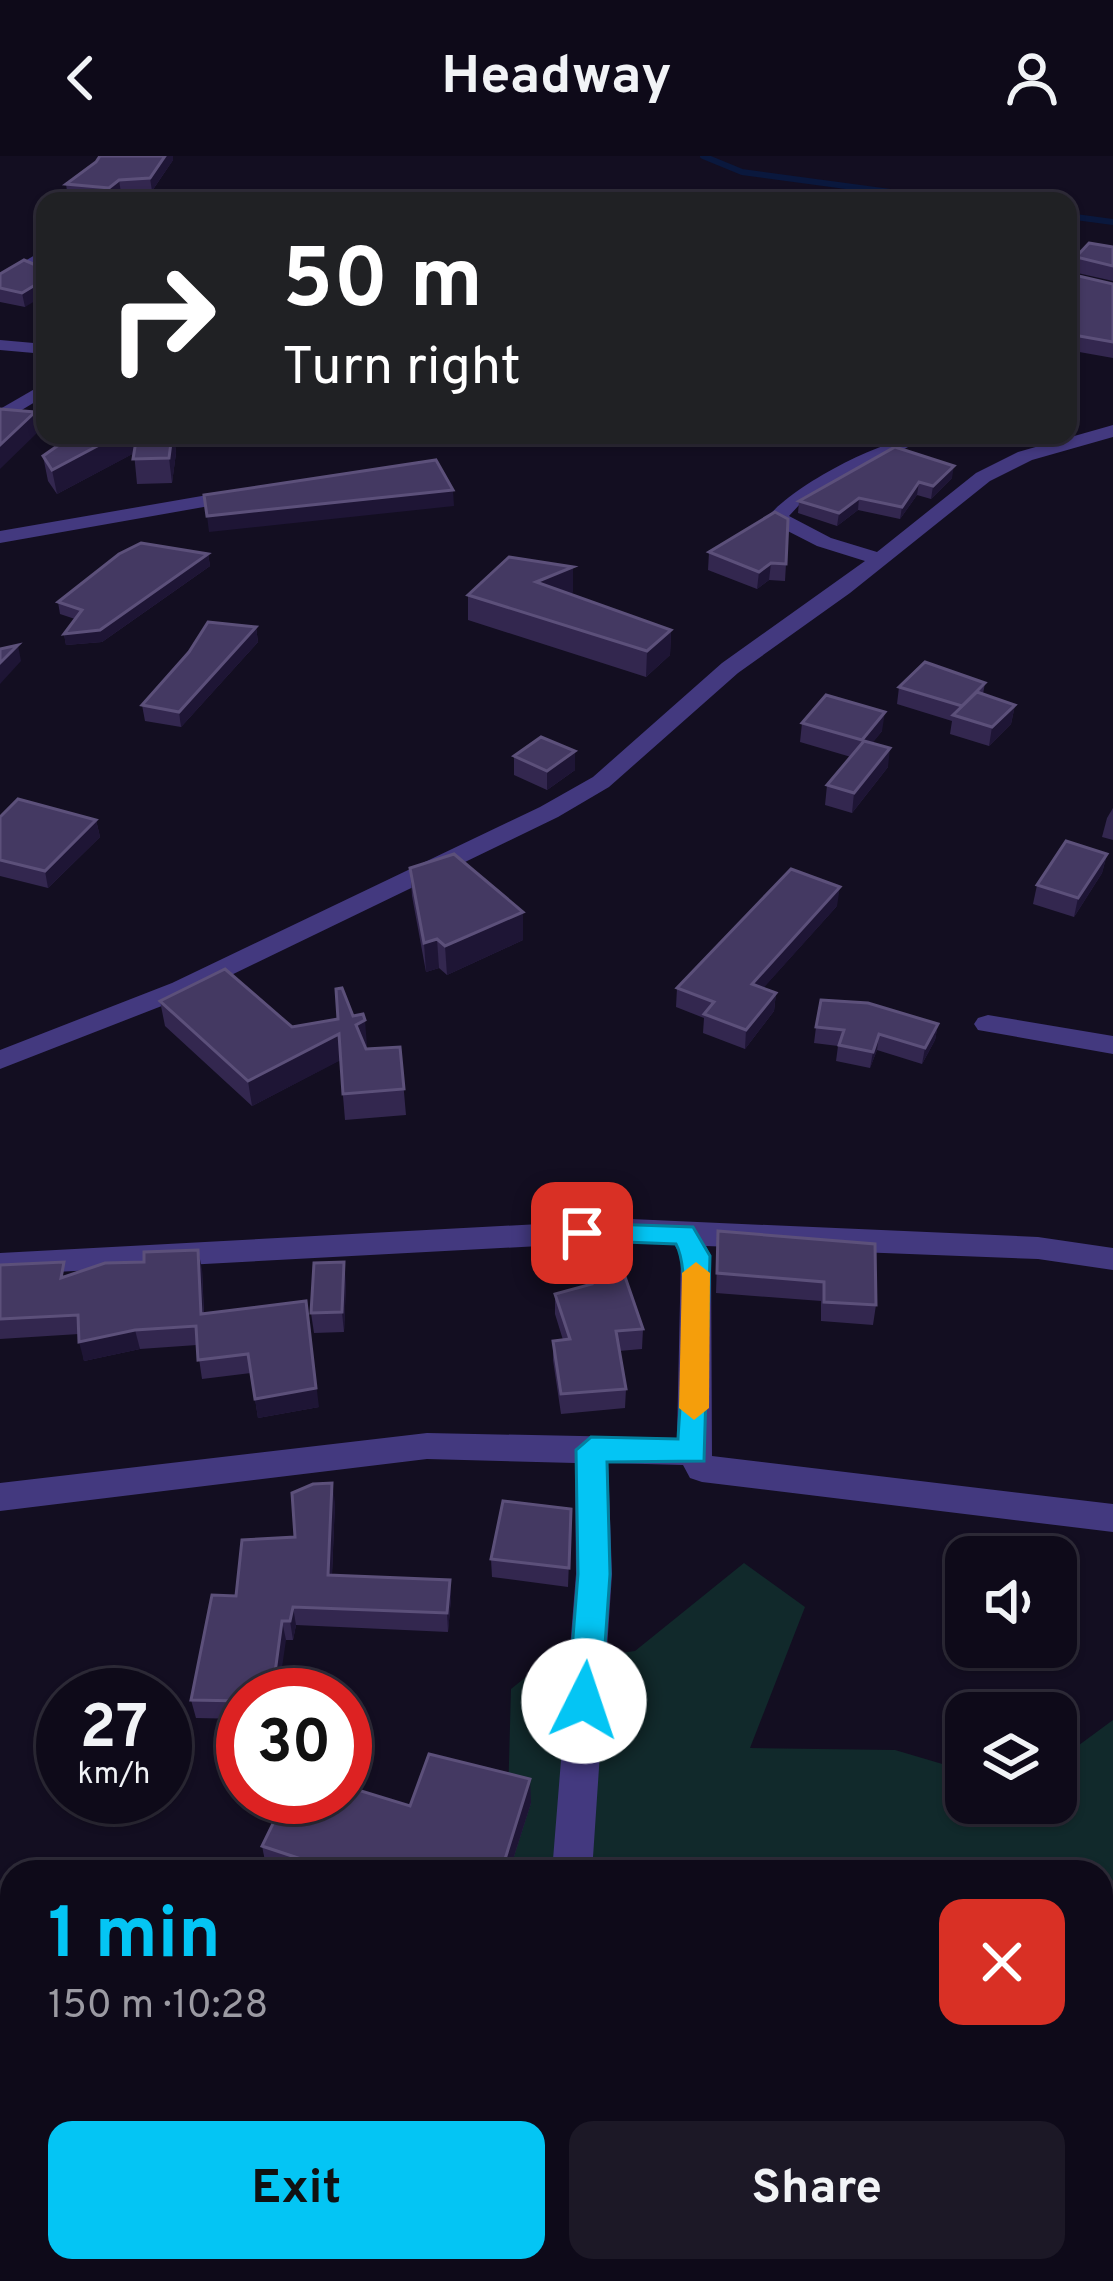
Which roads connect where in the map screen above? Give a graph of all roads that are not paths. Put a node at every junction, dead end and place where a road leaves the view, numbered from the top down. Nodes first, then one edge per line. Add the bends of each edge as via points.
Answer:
1 (0, 345) edge
2 (36, 348) edge
3 (36, 395) edge
4 (0, 417) edge
5 (1113, 431) edge
6 (1077, 441) edge
7 (904, 444) edge
8 (1067, 444) edge
9 (276, 490) edge
10 (0, 537) edge
11 (881, 560) junction
12 (988, 1024) dead end
13 (1113, 1045) edge
14 (0, 1060) edge
15 (684, 1234) junction
16 (1113, 1259) edge
17 (0, 1264) edge
18 (591, 1450) junction
19 (693, 1452) junction
20 (0, 1497) edge
21 (1113, 1518) edge
22 (573, 1860) edge

1 - 2 street
3 - 4 street
5 - 6 street
7 - 11 street via 794,499 778,518
8 - 11 street via 983,477
9 - 10 street
11 - 14 street via 730,668 601,782 549,812 181,989
12 - 13 street
15 - 16 street via 1038,1248
15 - 17 street via 631,1230
15 - 19 street via 696,1256
18 - 19 street
18 - 20 street via 427,1446
18 - 22 street via 594,1574
19 - 21 street via 702,1468

